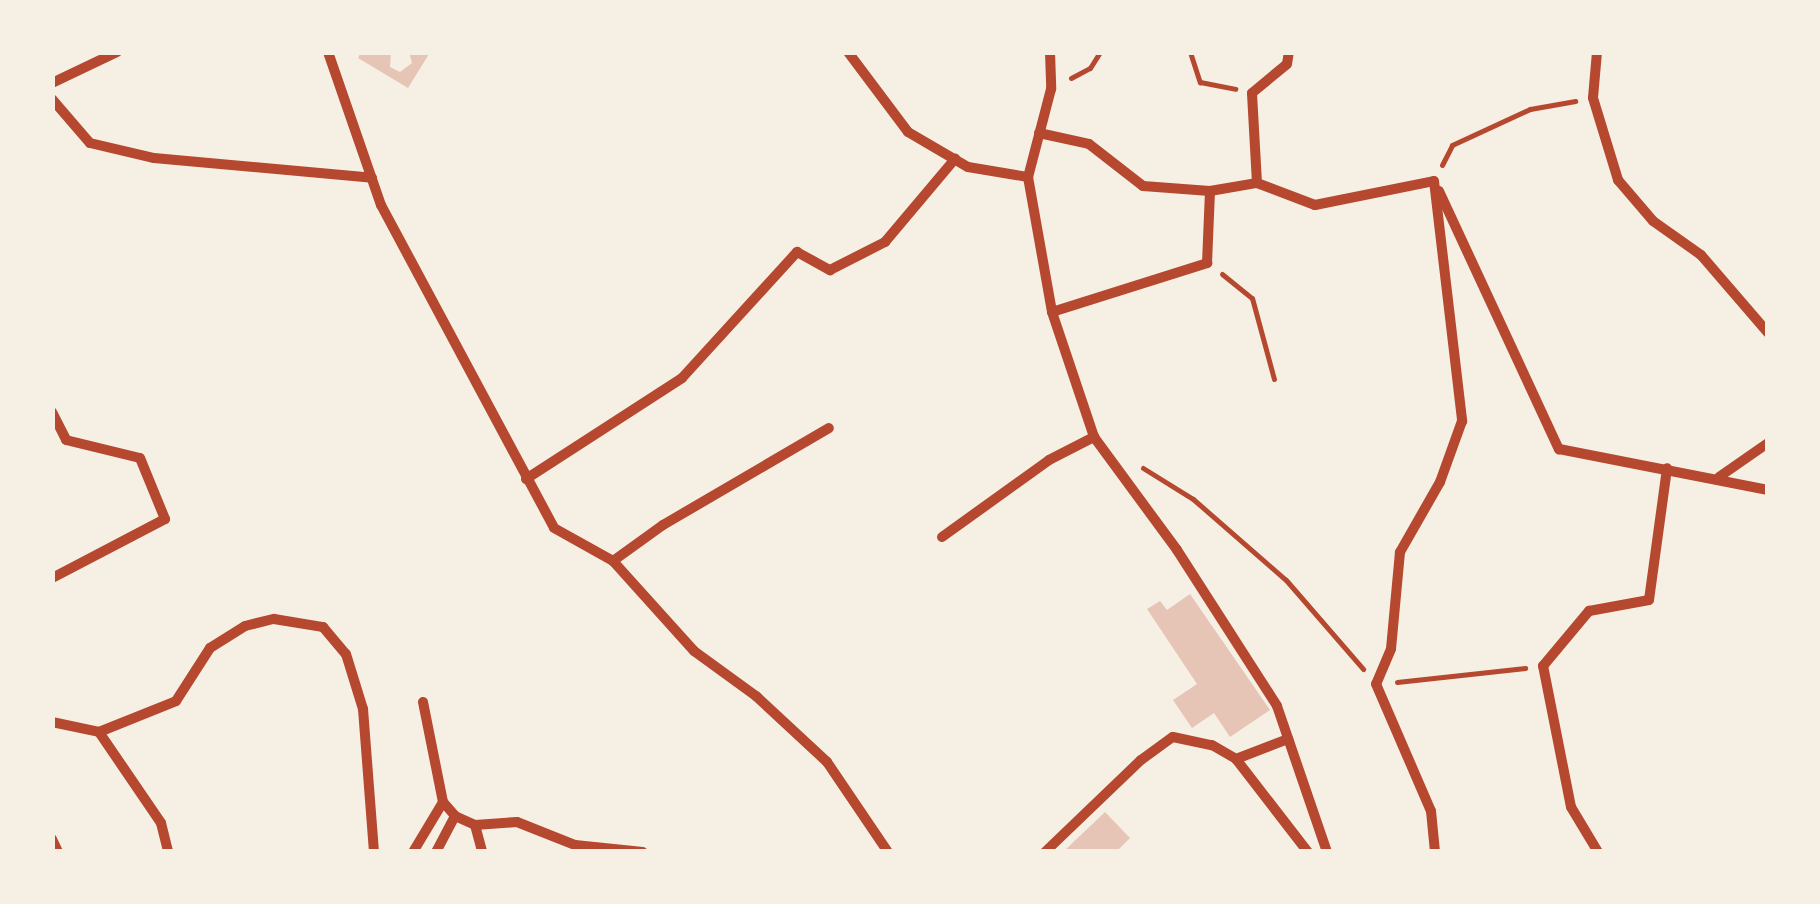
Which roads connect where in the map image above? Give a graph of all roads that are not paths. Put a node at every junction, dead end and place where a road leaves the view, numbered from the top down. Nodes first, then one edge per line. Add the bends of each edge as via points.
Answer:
1 (117, 52) edge
2 (328, 52) edge
3 (848, 52) edge
4 (1050, 52) edge
5 (1289, 52) edge
6 (1597, 52) edge
7 (52, 83) edge
8 (52, 100) edge
9 (1039, 134) junction
10 (955, 159) junction
11 (1028, 177) junction
12 (372, 178) junction
13 (1434, 181) junction
14 (1257, 183) junction
15 (1210, 191) junction
16 (1052, 312) junction
17 (1768, 333) edge
18 (52, 412) edge
19 (829, 428) dead end
20 (1094, 438) junction
21 (1768, 443) edge
22 (1667, 468) junction
23 (1719, 477) junction
24 (526, 479) junction
25 (1768, 490) edge
26 (942, 537) dead end
27 (614, 561) junction
28 (52, 578) edge
29 (423, 702) dead end
30 (52, 722) edge
31 (100, 732) junction
32 (1288, 739) junction
33 (1236, 759) junction
34 (443, 802) junction
35 (456, 816) junction
36 (475, 826) junction
37 (52, 839) edge
38 (58, 852) edge
39 (168, 852) edge
40 (374, 852) edge
41 (413, 852) edge
42 (436, 852) edge
43 (482, 852) edge
44 (643, 852) edge
45 (888, 852) edge
46 (1045, 852) edge
47 (1308, 852) edge
48 (1327, 852) edge
49 (1435, 852) edge
50 (1598, 852) edge

1 - 7 street
2 - 12 street
3 - 10 street via 908,132
4 - 9 street
5 - 14 street via 1288,64 1252,93
6 - 17 street via 1593,98 1618,180 1653,220 1701,255
8 - 12 street via 90,143 154,158
9 - 11 street
9 - 15 street via 1088,144 1143,186
10 - 11 street
10 - 24 street via 886,242 830,270 797,252 682,378
11 - 16 street
12 - 24 street
13 - 14 street via 1314,205
13 - 22 street via 1559,449
13 - 49 street via 1462,421 1440,482 1400,552 1391,648 1376,684 1431,810
14 - 15 street
15 - 16 street via 1208,264
16 - 20 street
18 - 28 street via 66,440 140,458 165,519
19 - 27 street via 663,524
20 - 26 street via 1049,460
20 - 32 street via 1177,550 1276,706
21 - 23 street
22 - 23 street
22 - 50 street via 1649,600 1589,611 1543,666 1571,807
23 - 25 street
24 - 27 street via 554,528
27 - 45 street via 694,651 756,696 827,762
29 - 34 street
30 - 31 street
31 - 39 street via 161,824
31 - 40 street via 176,701 210,648 245,626 274,619 323,627 346,654 363,708
32 - 33 street
32 - 48 street
33 - 46 street via 1212,745 1173,737
33 - 47 street
34 - 35 street
34 - 41 street
35 - 36 street
35 - 42 street
36 - 43 street
36 - 44 street via 517,822 575,845
37 - 38 street

